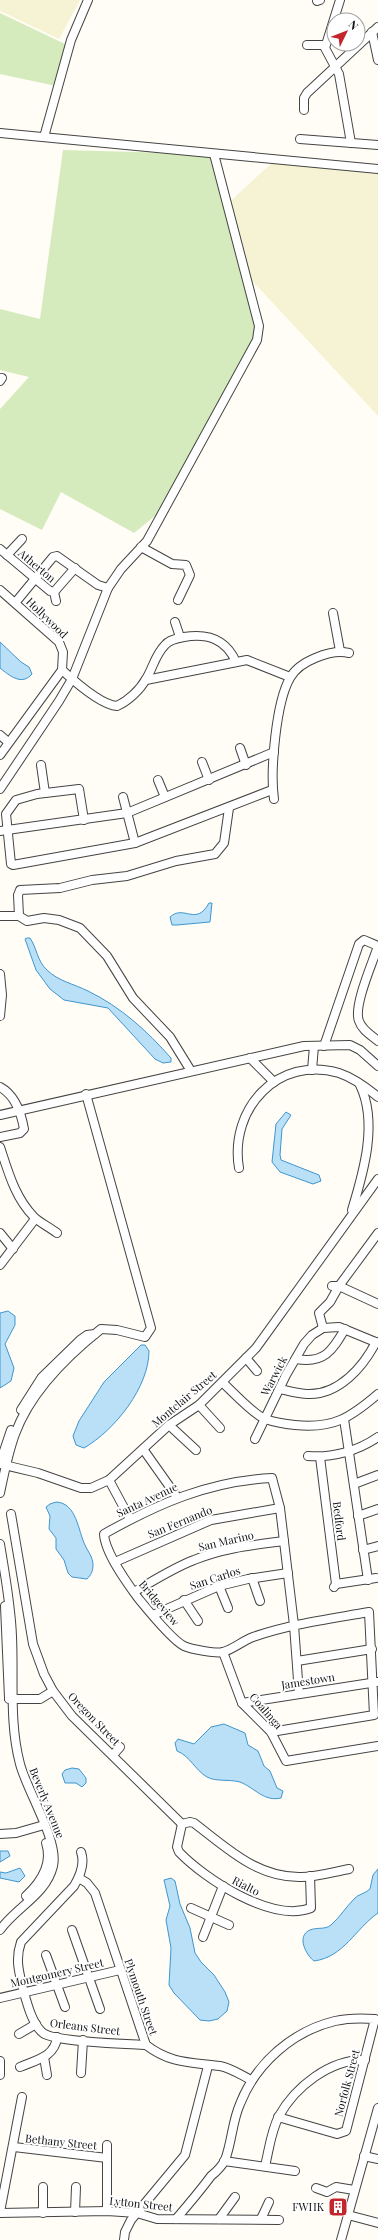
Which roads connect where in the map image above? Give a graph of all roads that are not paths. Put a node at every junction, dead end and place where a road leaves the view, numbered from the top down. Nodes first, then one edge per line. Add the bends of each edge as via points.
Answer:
1 (88, 0) edge
2 (337, 0) edge
3 (340, 0) edge
4 (378, 26) edge
5 (372, 32) junction
6 (307, 45) dead end
7 (325, 45) junction
8 (378, 60) edge
9 (335, 65) junction
10 (304, 110) dead end
11 (0, 133) edge
12 (44, 137) junction
13 (300, 139) dead end
14 (351, 143) junction
15 (378, 145) edge
16 (214, 154) junction
17 (378, 169) edge
18 (22, 539) dead end
19 (142, 547) junction
20 (3, 552) edge
21 (75, 568) junction
22 (34, 578) junction
23 (108, 588) junction
24 (0, 590) edge
25 (178, 600) dead end
26 (15, 603) junction
27 (333, 612) dead end
28 (175, 622) dead end
29 (180, 637) junction
30 (340, 651) junction
31 (349, 653) dead end
32 (236, 662) junction
33 (62, 670) junction
34 (290, 677) junction
35 (72, 680) junction
36 (146, 680) junction
37 (0, 735) edge
38 (8, 742) junction
39 (240, 748) dead end
40 (274, 752) junction
41 (0, 755) edge
42 (202, 762) dead end
43 (41, 765) dead end
44 (246, 765) junction
45 (158, 780) dead end
46 (209, 780) junction
47 (0, 790) edge
48 (272, 790) junction
49 (45, 793) junction
50 (123, 796) dead end
51 (165, 797) junction
52 (274, 799) dead end
53 (229, 808) junction
54 (127, 813) junction
55 (84, 820) junction
56 (3, 831) edge
57 (135, 843) junction
58 (0, 916) edge
59 (19, 916) junction
60 (378, 946) edge
61 (0, 974) edge
62 (0, 1016) edge
63 (378, 1041) edge
64 (314, 1046) junction
65 (324, 1046) junction
66 (250, 1058) junction
67 (341, 1064) dead end
68 (378, 1066) edge
69 (312, 1070) junction
70 (191, 1071) junction
71 (338, 1073) junction
72 (357, 1081) junction
73 (274, 1082) junction
74 (0, 1087) edge
75 (86, 1094) junction
76 (378, 1097) edge
77 (18, 1110) junction
78 (0, 1115) edge
79 (0, 1137) edge
80 (0, 1147) edge
81 (239, 1168) dead end
82 (378, 1179) edge
83 (349, 1218) junction
84 (35, 1219) junction
85 (0, 1233) edge
86 (57, 1233) dead end
87 (378, 1233) edge
88 (13, 1248) junction
89 (0, 1265) edge
90 (335, 1286) junction
91 (378, 1304) edge
92 (321, 1329) junction
93 (345, 1329) junction
94 (95, 1334) junction
95 (377, 1342) edge
96 (246, 1358) junction
97 (296, 1359) junction
98 (257, 1371) dead end
99 (223, 1383) junction
100 (280, 1389) junction
101 (378, 1394) edge
102 (199, 1405) junction
103 (264, 1419) junction
104 (344, 1419) junction
105 (169, 1425) junction
106 (220, 1428) dead end
107 (378, 1437) edge
108 (255, 1439) dead end
109 (196, 1450) dead end
110 (141, 1451) junction
111 (349, 1452) junction
112 (308, 1456) dead end
113 (320, 1457) junction
114 (2, 1464) edge
115 (378, 1475) edge
116 (109, 1480) junction
117 (354, 1484) junction
118 (0, 1493) edge
119 (175, 1498) junction
120 (280, 1508) junction
121 (378, 1509) edge
122 (11, 1514) dead end
123 (358, 1516) junction
124 (130, 1519) junction
125 (104, 1534) joint
126 (284, 1540) junction
127 (0, 1544) edge
128 (378, 1546) edge
129 (363, 1550) junction
130 (115, 1562) junction
131 (0, 1571) edge
132 (288, 1573) junction
133 (252, 1578) junction
134 (219, 1586) junction
135 (134, 1592) junction
136 (184, 1600) junction
137 (260, 1601) dead end
138 (228, 1608) dead end
139 (153, 1615) junction
140 (198, 1621) dead end
141 (294, 1625) junction
142 (372, 1649) junction
143 (223, 1652) junction
144 (297, 1661) junction
145 (376, 1682) edge
146 (53, 1691) junction
147 (299, 1694) junction
148 (11, 1699) junction
149 (242, 1703) junction
150 (271, 1732) junction
151 (378, 1746) edge
152 (120, 1747) dead end
153 (114, 1756) junction
154 (182, 1824) junction
155 (42, 1826) junction
156 (0, 1834) edge
157 (81, 1852) dead end
158 (349, 1869) dead end
159 (310, 1876) junction
160 (79, 1878) junction
161 (223, 1886) junction
162 (191, 1908) dead end
163 (210, 1917) junction
164 (2, 1919) edge
165 (229, 1925) dead end
166 (0, 1930) edge
167 (72, 1930) dead end
168 (203, 1937) dead end
169 (46, 1955) dead end
170 (120, 1970) junction
171 (89, 1977) junction
172 (57, 1985) junction
173 (24, 1993) junction
174 (0, 1998) edge
175 (65, 2007) dead end
176 (100, 2009) dead end
177 (36, 2024) junction
178 (19, 2034) dead end
179 (57, 2037) junction
180 (83, 2040) junction
181 (146, 2045) junction
182 (44, 2057) junction
183 (0, 2060) edge
184 (365, 2060) junction
185 (208, 2066) junction
186 (20, 2067) dead end
187 (81, 2073) dead end
188 (0, 2075) edge
189 (47, 2075) dead end
190 (251, 2080) junction
191 (22, 2097) dead end
192 (378, 2108) edge
193 (278, 2117) junction
194 (107, 2145) dead end
195 (14, 2147) junction
196 (364, 2156) junction
197 (107, 2158) junction
198 (378, 2159) edge
199 (224, 2161) junction
200 (265, 2166) junction
201 (295, 2171) dead end
202 (43, 2187) dead end
203 (76, 2187) dead end
204 (316, 2188) dead end
205 (354, 2190) junction
206 (235, 2197) dead end
207 (269, 2202) dead end
208 (107, 2211) junction
209 (0, 2212) edge
210 (75, 2212) junction
211 (43, 2213) junction
212 (136, 2213) junction
213 (348, 2215) junction
214 (176, 2219) junction
215 (218, 2219) junction
216 (261, 2219) junction
217 (279, 2220) dead end
218 (378, 2223) edge
219 (124, 2240) edge
220 (342, 2240) edge

1 - 12 street via 71,40
2 - 3 street
3 - 7 street
4 - 5 street
5 - 8 street
5 - 9 street
6 - 7 street
7 - 9 street via 326,53
9 - 10 street via 307,93 304,98
9 - 14 street via 339,74
11 - 12 street
12 - 16 street
13 - 14 street
14 - 15 street
16 - 17 street
16 - 19 street via 259,326 258,334
18 - 20 street
19 - 23 street via 121,569
19 - 25 street via 172,564 184,564 187,567 190,575
20 - 22 street, Atherton
21 - 22 street via 57,556 53,557
21 - 22 street, Atherton via 55,596
21 - 23 street via 98,586
22 - 26 street
23 - 35 street
24 - 26 street, Hollywood
26 - 33 street, Hollywood via 59,642 63,652
27 - 30 street
28 - 29 street
29 - 32 street via 197,635 213,638 223,643
29 - 36 street via 165,644 153,662
30 - 31 street
30 - 34 street via 308,662
32 - 34 street via 247,660
32 - 36 street
33 - 35 street
33 - 38 street
34 - 40 street via 279,711
35 - 36 street via 105,703 117,706 135,693
35 - 47 street
37 - 38 street
38 - 41 street
39 - 44 street
40 - 44 street
40 - 48 street
42 - 46 street
43 - 49 street
44 - 46 street
45 - 51 street
46 - 51 street
48 - 52 street
48 - 53 street
49 - 55 street via 78,789
49 - 56 street via 21,798 12,804 6,814
50 - 54 street
51 - 54 street
53 - 57 street
53 - 59 street via 224,843 215,854 176,861 127,876 92,880 60,888 20,890
54 - 55 street
54 - 57 street
55 - 56 street
56 - 57 street via 13,865
58 - 59 street
59 - 70 street via 28,921 44,918 67,922 87,934 107,956 133,998 170,1037
60 - 63 street via 359,1006 358,1019 364,1029
60 - 65 street via 364,940 359,944
61 - 62 street
64 - 65 street
64 - 66 street
64 - 69 street
65 - 68 street via 350,1045
66 - 70 street
66 - 73 street
67 - 71 street
69 - 71 street
69 - 73 street via 292,1074
70 - 75 street
71 - 72 street
72 - 76 street
72 - 83 street, Montclair Street via 368,1099 371,1142
73 - 81 street via 257,1096 243,1119 237,1146
74 - 77 street via 13,1096
75 - 77 street
75 - 94 street via 151,1328 145,1337 102,1329
77 - 78 street
77 - 79 street via 24,1131
80 - 84 street via 13,1186
82 - 83 street, Montclair Street
83 - 96 street, Montclair Street via 296,1296
84 - 86 street
84 - 88 street
85 - 88 street
87 - 90 street
88 - 89 street
90 - 91 street
90 - 92 street via 330,1302 320,1313
92 - 93 street via 333,1326
92 - 97 street, Warwick via 304,1344
93 - 95 street
93 - 97 street via 319,1360
94 - 114 street via 62,1364 35,1398
94 - 114 street via 87,1335 80,1340 42,1377 30,1393 11,1430
95 - 100 street via 358,1368 338,1386 308,1394
96 - 98 street
96 - 99 street, Montclair Street
97 - 100 street, Warwick
99 - 102 street, Montclair Street
99 - 103 street
100 - 103 street, Warwick
101 - 104 street
102 - 105 street, Montclair Street
102 - 106 street
103 - 104 street via 317,1426
103 - 108 street, Warwick
104 - 111 street
105 - 109 street
105 - 110 street, Montclair Street
107 - 111 street
110 - 116 street, Montclair Street
110 - 119 street
111 - 113 street
111 - 117 street
112 - 113 street
113 - 129 street, Bedford via 335,1586 372,1579
114 - 116 street, Montclair Street via 81,1488 91,1488
114 - 118 street
115 - 117 street
116 - 124 street
117 - 123 street
119 - 120 street, Santa Avenue via 222,1484 272,1478
119 - 124 street, Santa Avenue
120 - 126 street
120 - 130 street, San Fernando via 212,1520
121 - 123 street
122 - 146 street, Oregon Street via 33,1644 39,1664
123 - 129 street
124 - 125 street, Santa Avenue
125 - 130 street, Bridgeview via 104,1540
126 - 132 street
126 - 135 street, San Marino via 234,1548 192,1560
127 - 148 street, Beverly Avenue via 11,1611
128 - 129 street
130 - 135 street, Bridgeview
131 - 148 street, Beverly Avenue via 5,1602
132 - 133 street, San Carlos
132 - 141 street
133 - 134 street, San Carlos
133 - 137 street
134 - 136 street, San Carlos
134 - 138 street
135 - 139 street, Bridgeview
136 - 139 street, San Carlos
136 - 140 street
139 - 143 street, Bridgeview via 184,1646
141 - 142 street via 369,1612
141 - 143 street via 252,1638
141 - 144 street
142 - 144 street
142 - 145 street
143 - 149 street, Coalinga
144 - 147 street
145 - 147 street, Jamestown
145 - 150 street via 374,1714
146 - 148 street via 40,1699
146 - 153 street, Oregon Street via 72,1716
147 - 149 street, Jamestown
148 - 155 street, Beverly Avenue via 12,1746 16,1765 28,1802
149 - 150 street, Coalinga
150 - 151 street, Coalinga via 286,1761
152 - 153 street
153 - 154 street, Oregon Street
154 - 159 street via 194,1823 244,1860 265,1872 288,1877
154 - 161 street, Rialto via 177,1847 179,1852
155 - 156 street via 16,1833
155 - 164 street, Beverly Avenue via 47,1846 45,1871 37,1886
157 - 160 street via 83,1857
158 - 159 street
159 - 161 street, Rialto via 312,1903 311,1908 305,1910 278,1909 255,1904
160 - 170 street, Plymouth Street via 88,1883 95,1893
160 - 173 street, Orleans Street via 21,1942 17,1952 17,1965
161 - 163 street
162 - 163 street
163 - 165 street
163 - 168 street
164 - 166 street, Beverly Avenue
167 - 171 street
169 - 172 street
170 - 171 street, Montgomery Street
170 - 181 street, Plymouth Street
171 - 172 street, Montgomery Street
171 - 176 street
172 - 173 street, Montgomery Street
172 - 175 street
173 - 174 street, Montgomery Street
173 - 177 street, Orleans Street
177 - 178 street
177 - 179 street, Orleans Street via 44,2034
179 - 180 street, Orleans Street
179 - 182 street via 54,2049
180 - 181 street, Orleans Street
180 - 187 street
181 - 185 street, Plymouth Street via 165,2058
182 - 186 street
182 - 189 street
183 - 188 street
184 - 190 street, Norfolk Street via 375,2018 349,2018 304,2032 278,2050
184 - 193 street via 351,2061 310,2080 298,2090
184 - 193 street, Norfolk Street via 346,2131 342,2133
185 - 190 street, Plymouth Street via 221,2066
185 - 212 street via 185,2155
190 - 199 street via 232,2125
191 - 195 street
192 - 196 street
193 - 200 street
194 - 197 street
195 - 197 street, Bethany Street
195 - 209 street
196 - 198 street
196 - 205 street
197 - 208 street
199 - 200 street
199 - 214 street
200 - 201 street
202 - 211 street
203 - 210 street
204 - 205 street via 327,2192 336,2187
205 - 213 street
206 - 215 street
207 - 216 street
208 - 210 street, Lytton Street
208 - 212 street, Lytton Street
209 - 211 street, Lytton Street
210 - 211 street, Lytton Street
212 - 214 street, Lytton Street via 152,2218
212 - 219 street via 127,2226
213 - 218 street
213 - 220 street
214 - 215 street, Lytton Street
215 - 216 street, Lytton Street
216 - 217 street, Lytton Street

